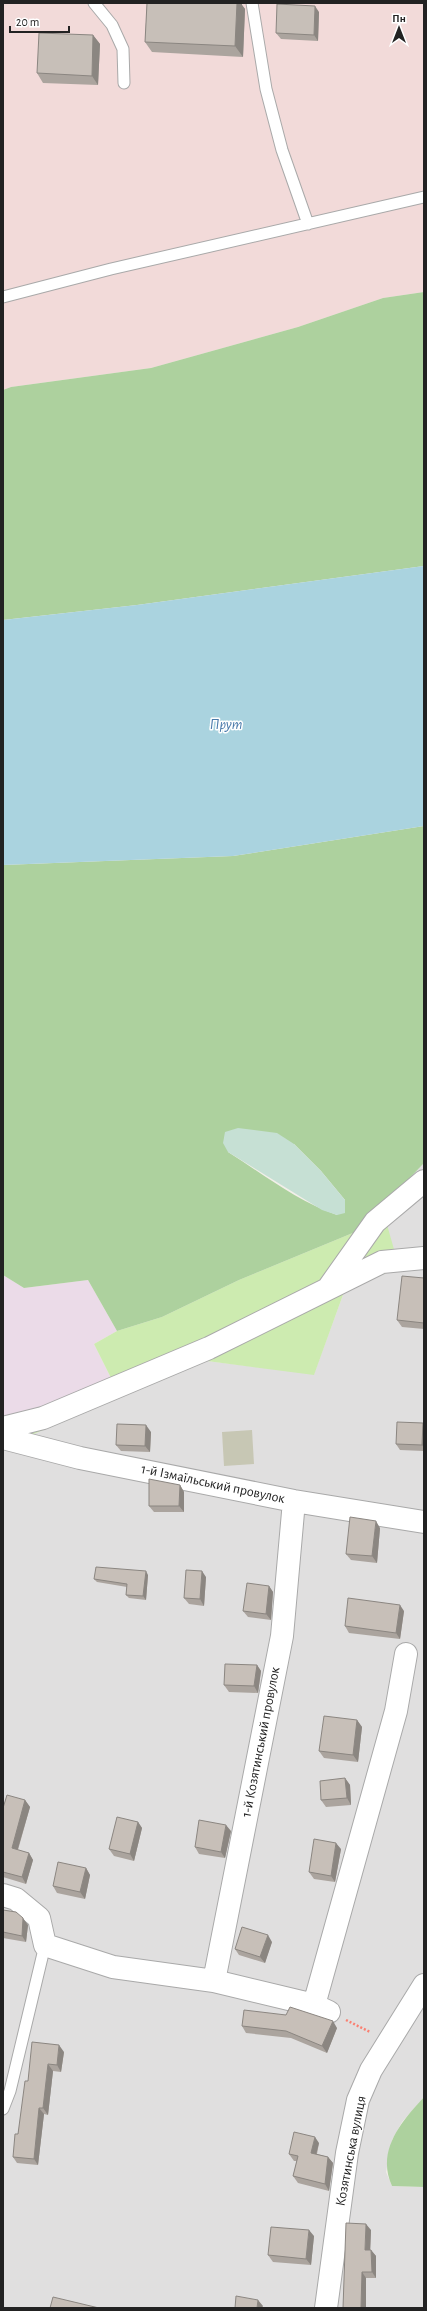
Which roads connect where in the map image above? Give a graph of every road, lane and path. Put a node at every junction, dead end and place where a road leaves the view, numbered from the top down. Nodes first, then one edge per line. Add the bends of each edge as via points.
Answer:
1 (94, 3) edge
2 (252, 3) edge
3 (124, 83) dead end
4 (424, 197) edge
5 (308, 224) junction
6 (3, 297) edge
7 (424, 1181) edge
8 (424, 1258) edge
9 (329, 1288) junction
10 (3, 1428) edge
11 (3, 1438) edge
12 (294, 1501) junction
13 (424, 1522) edge
14 (406, 1654) dead end
15 (3, 1895) edge
16 (45, 1945) junction
17 (214, 1981) junction
18 (424, 1985) edge
19 (322, 2009) junction
20 (371, 2033) dead end
21 (3, 2109) edge
22 (326, 2308) edge

1 - 3 lane via 112,25 123,49
2 - 5 lane via 266,89 282,150
4 - 5 lane
5 - 6 lane via 111,269
7 - 9 street via 375,1222
8 - 9 street via 382,1262
9 - 10 street via 209,1348 42,1418
11 - 12 street, 1-й Ізмаїльський провулок via 80,1458
12 - 13 street, 1-й Ізмаїльський провулок
12 - 17 street, 1-й Козятинський провулок via 282,1636
14 - 19 street via 396,1711
15 - 16 street via 16,1899 39,1918
16 - 17 street via 113,1967
16 - 21 lane via 10,2091
17 - 19 street
18 - 22 street, Козятинська вулиця via 371,2070 358,2100 347,2154
19 - 20 path

